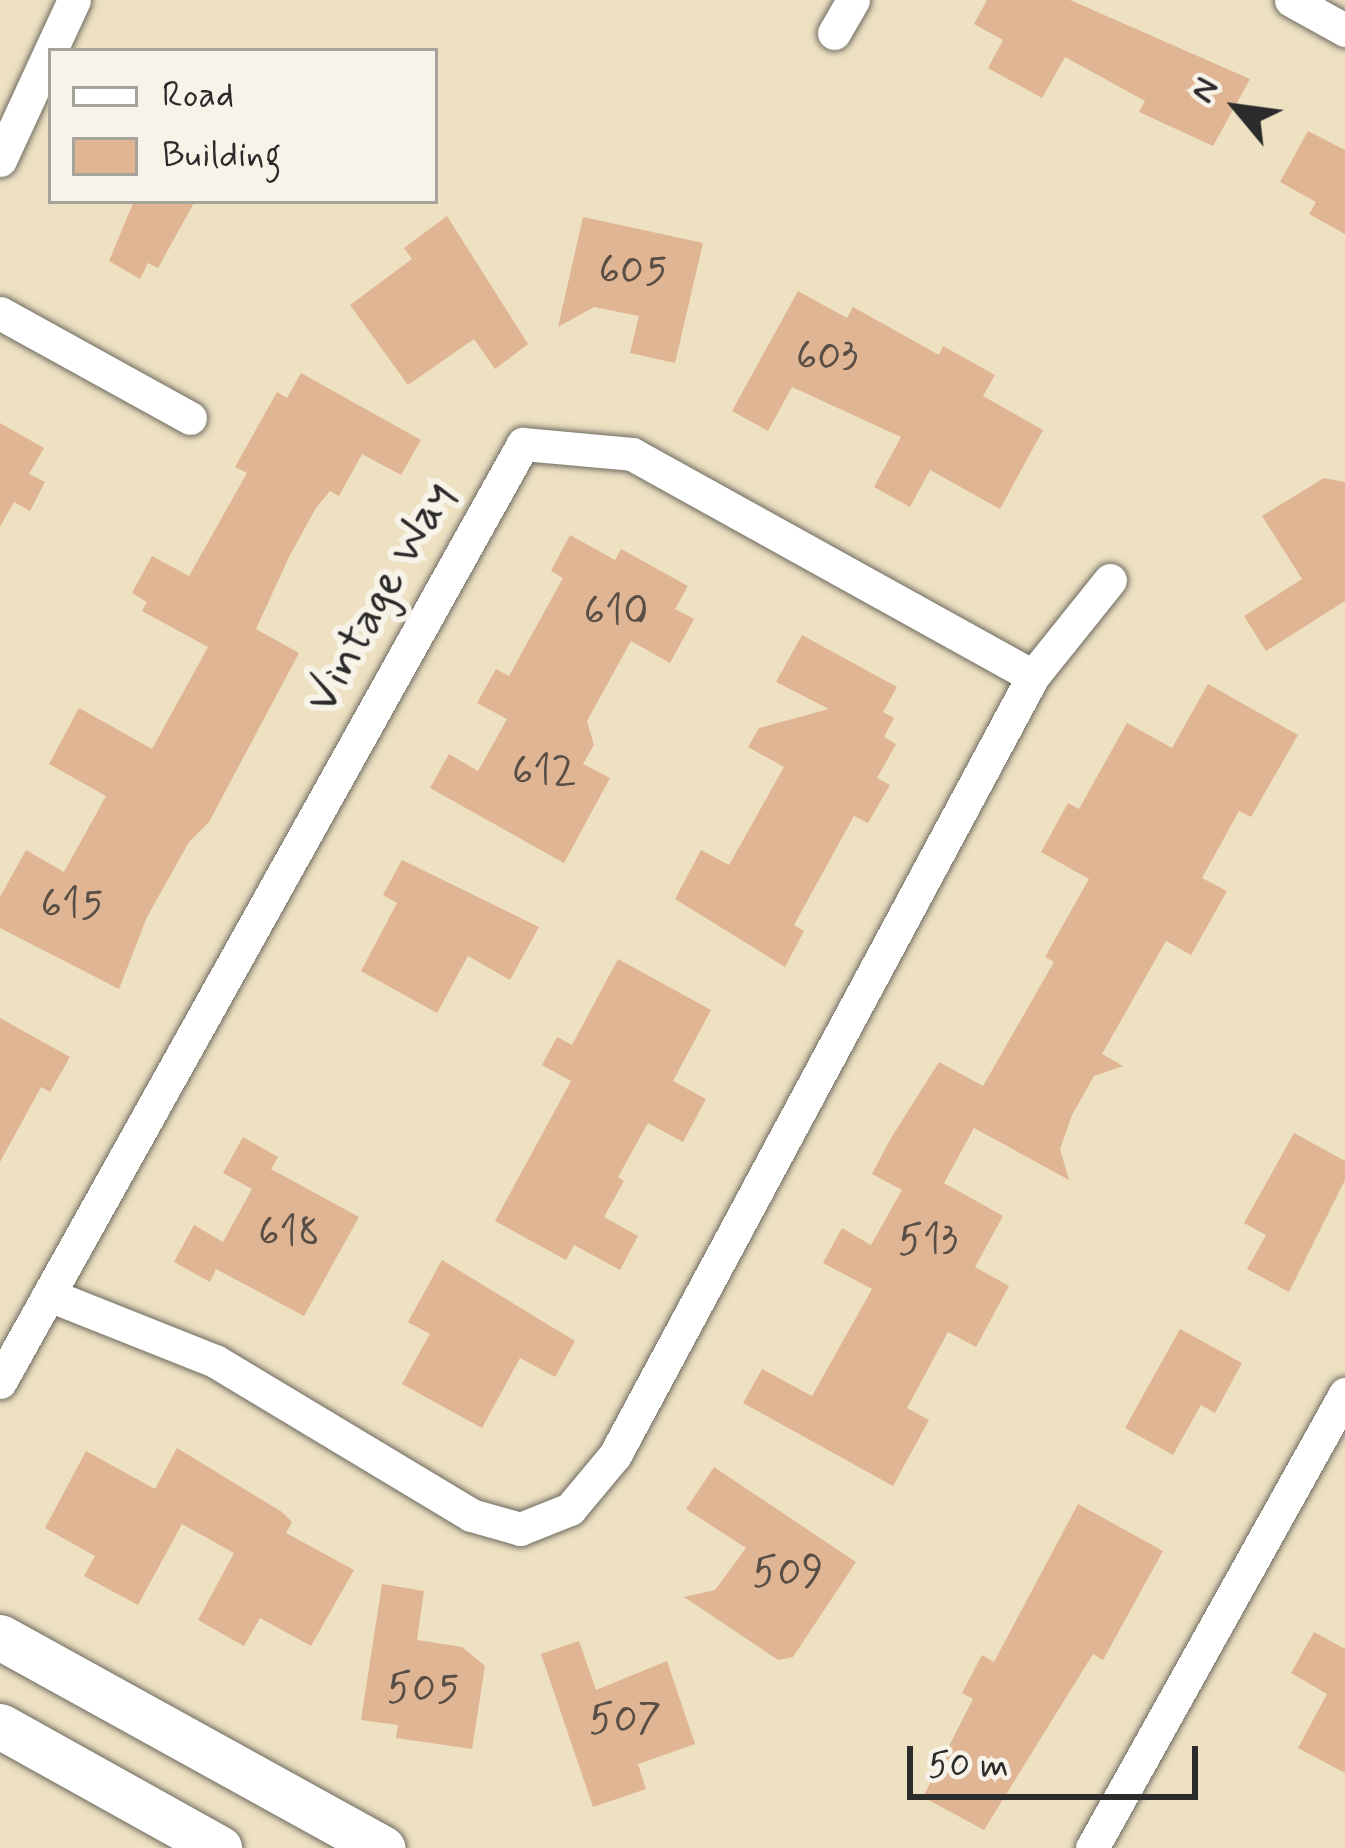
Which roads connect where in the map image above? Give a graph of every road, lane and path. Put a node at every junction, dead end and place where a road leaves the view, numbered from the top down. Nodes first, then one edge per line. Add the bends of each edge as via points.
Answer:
1 (74, 0) edge
2 (853, 0) edge
3 (1291, 0) edge
4 (1345, 30) edge
5 (834, 34) dead end
6 (52, 48) edge
7 (48, 56) edge
8 (0, 160) edge
9 (0, 313) edge
10 (190, 418) dead end
11 (1110, 580) dead end
12 (1033, 676) junction
13 (49, 1295) junction
14 (0, 1382) edge
15 (1345, 1394) edge
16 (0, 1637) edge
17 (0, 1726) edge
18 (219, 1848) edge
19 (383, 1848) edge
20 (1092, 1848) edge

1 - 6 street
2 - 5 street
3 - 4 street
7 - 8 street
9 - 10 street
11 - 12 street
12 - 13 street via 614,1455 570,1510 520,1529 470,1515 215,1361
12 - 13 street, Vintage Way via 632,454 523,445
13 - 14 street, Vintage Way
15 - 20 street
16 - 19 main road
17 - 18 main road

